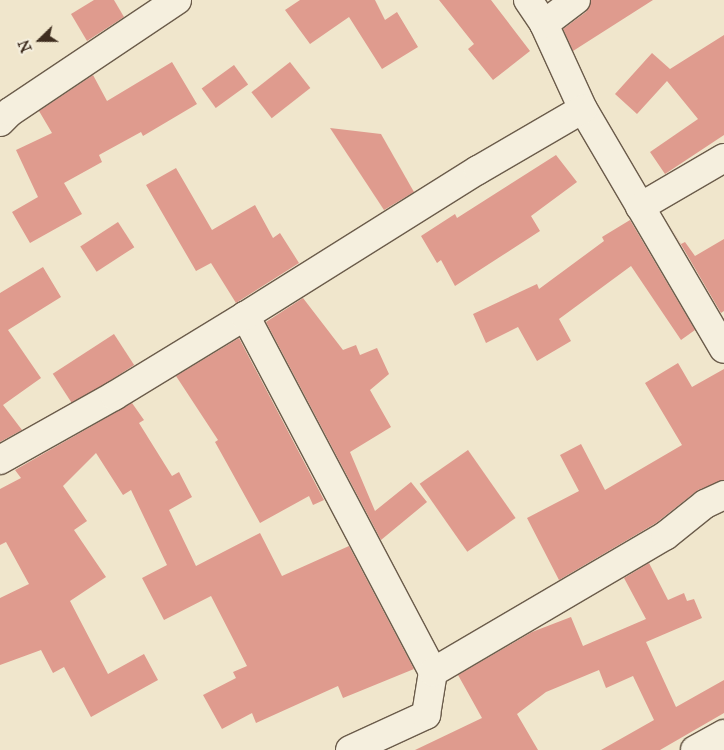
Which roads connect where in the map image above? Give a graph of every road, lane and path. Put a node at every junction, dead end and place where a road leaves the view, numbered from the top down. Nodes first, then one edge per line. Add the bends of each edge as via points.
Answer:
1 (177, 0) edge
2 (528, 0) edge
3 (576, 0) edge
4 (544, 24) junction
5 (583, 109) junction
6 (0, 122) edge
7 (724, 158) edge
8 (640, 207) junction
9 (245, 316) junction
10 (724, 349) edge
11 (0, 460) edge
12 (724, 495) edge
13 (434, 672) junction
14 (724, 734) edge
15 (350, 750) edge
16 (695, 750) edge

1 - 6 street via 10,112
2 - 4 street
3 - 4 street
4 - 5 street
5 - 8 street
5 - 9 street via 469,175
7 - 8 street
8 - 10 street
9 - 11 street via 114,396
9 - 13 street
12 - 13 street via 705,504 665,536
13 - 15 street via 426,716
14 - 16 street

